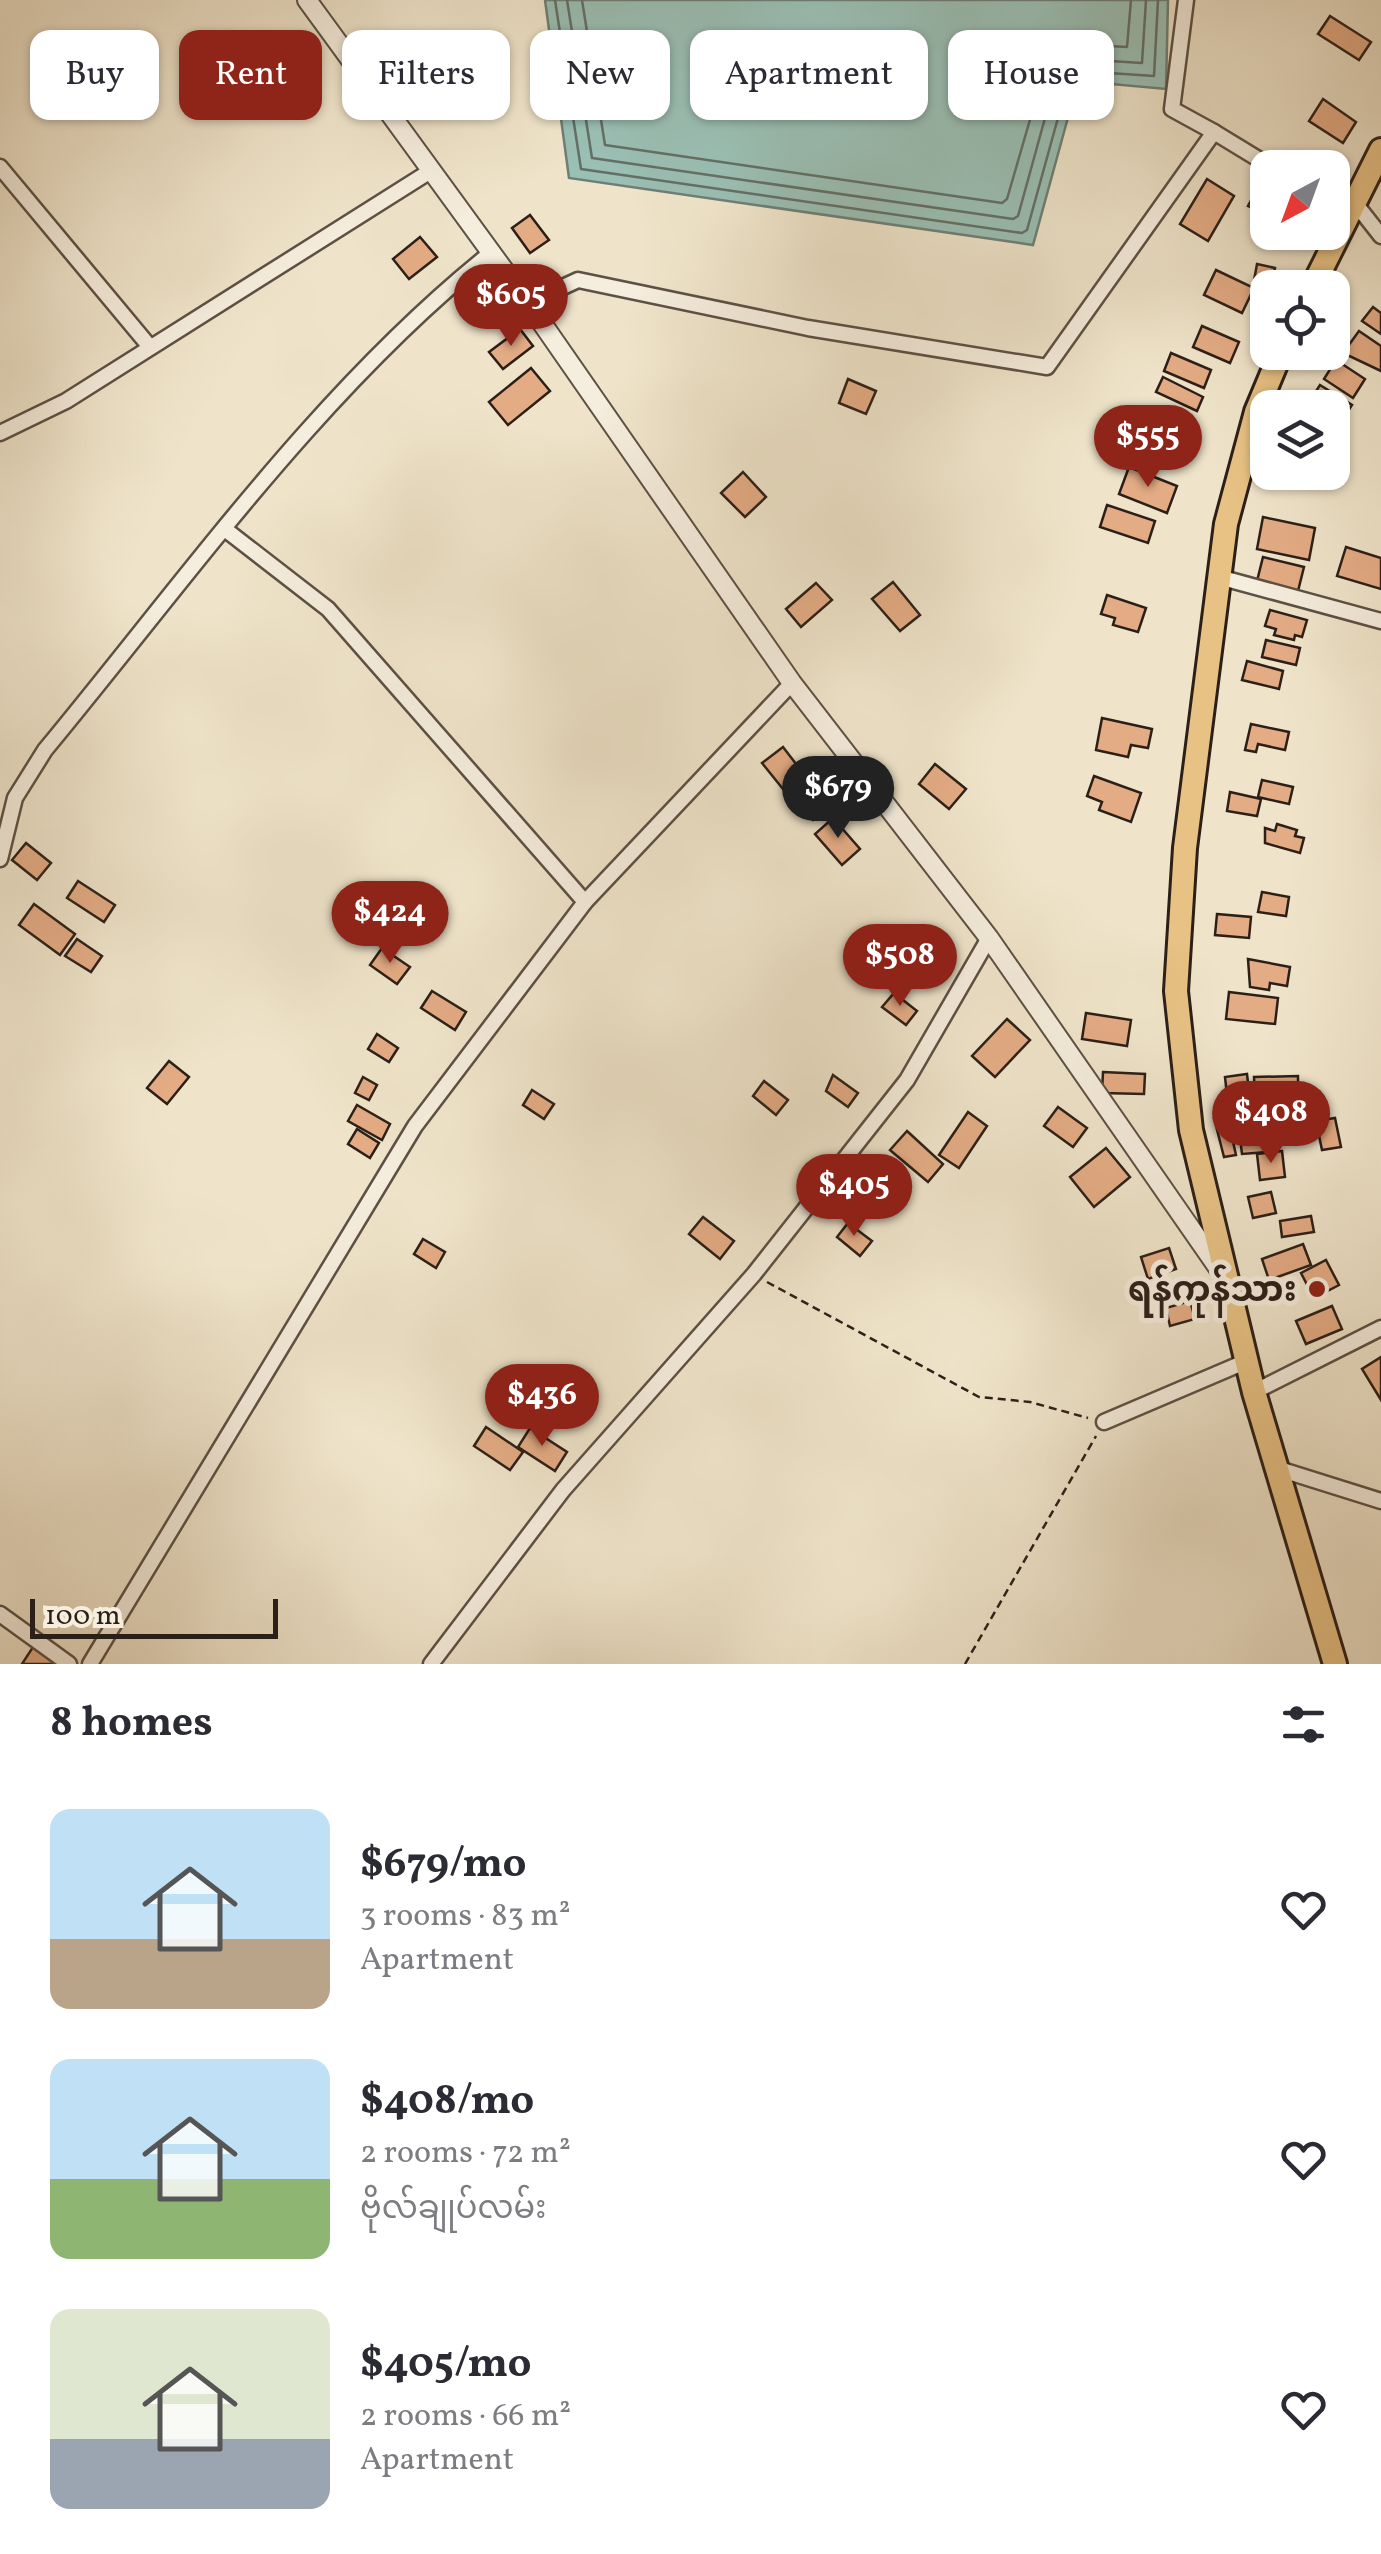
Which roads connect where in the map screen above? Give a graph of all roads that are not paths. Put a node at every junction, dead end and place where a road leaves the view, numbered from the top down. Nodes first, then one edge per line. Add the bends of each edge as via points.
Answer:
1 (307, 0) edge
2 (1186, 0) edge
3 (1214, 132) junction
4 (1381, 150) edge
5 (1250, 154) edge
6 (0, 168) edge
7 (432, 170) junction
8 (1350, 198) edge
9 (1350, 208) edge
10 (1350, 210) edge
11 (1381, 218) edge
12 (1381, 236) edge
13 (492, 252) junction
14 (528, 303) junction
15 (150, 348) junction
16 (1275, 370) edge
17 (0, 432) edge
18 (226, 530) junction
19 (1219, 578) junction
20 (1381, 620) edge
21 (792, 683) junction
22 (0, 859) edge
23 (585, 902) junction
24 (989, 938) junction
25 (1230, 1285) junction
26 (1381, 1328) edge
27 (1247, 1362) junction
28 (1254, 1392) junction
29 (1104, 1422) road end
30 (1279, 1468) junction
31 (1381, 1501) edge
32 (0, 1614) edge
33 (69, 1664) edge
34 (90, 1664) edge
35 (431, 1664) edge
36 (1335, 1664) edge

1 - 7 street
2 - 3 street via 1172,108
3 - 5 street
3 - 14 street via 1047,367 808,328 578,280
4 - 8 main road
6 - 15 street
7 - 13 street
7 - 15 street
9 - 11 street
10 - 12 street
13 - 14 street
13 - 18 street via 372,358
14 - 21 street
15 - 17 street via 66,401
16 - 19 main road via 1238,472
18 - 22 street via 45,750 15,798
18 - 23 street via 328,609
19 - 20 street
19 - 25 main road via 1185,848 1176,991 1191,1130
21 - 23 street
21 - 24 street
23 - 34 street via 415,1126
24 - 25 street
24 - 35 street via 907,1080 754,1274 563,1490
25 - 27 main road
26 - 28 street
27 - 28 main road
27 - 29 street
28 - 30 main road
30 - 31 street
30 - 36 main road
32 - 33 street

